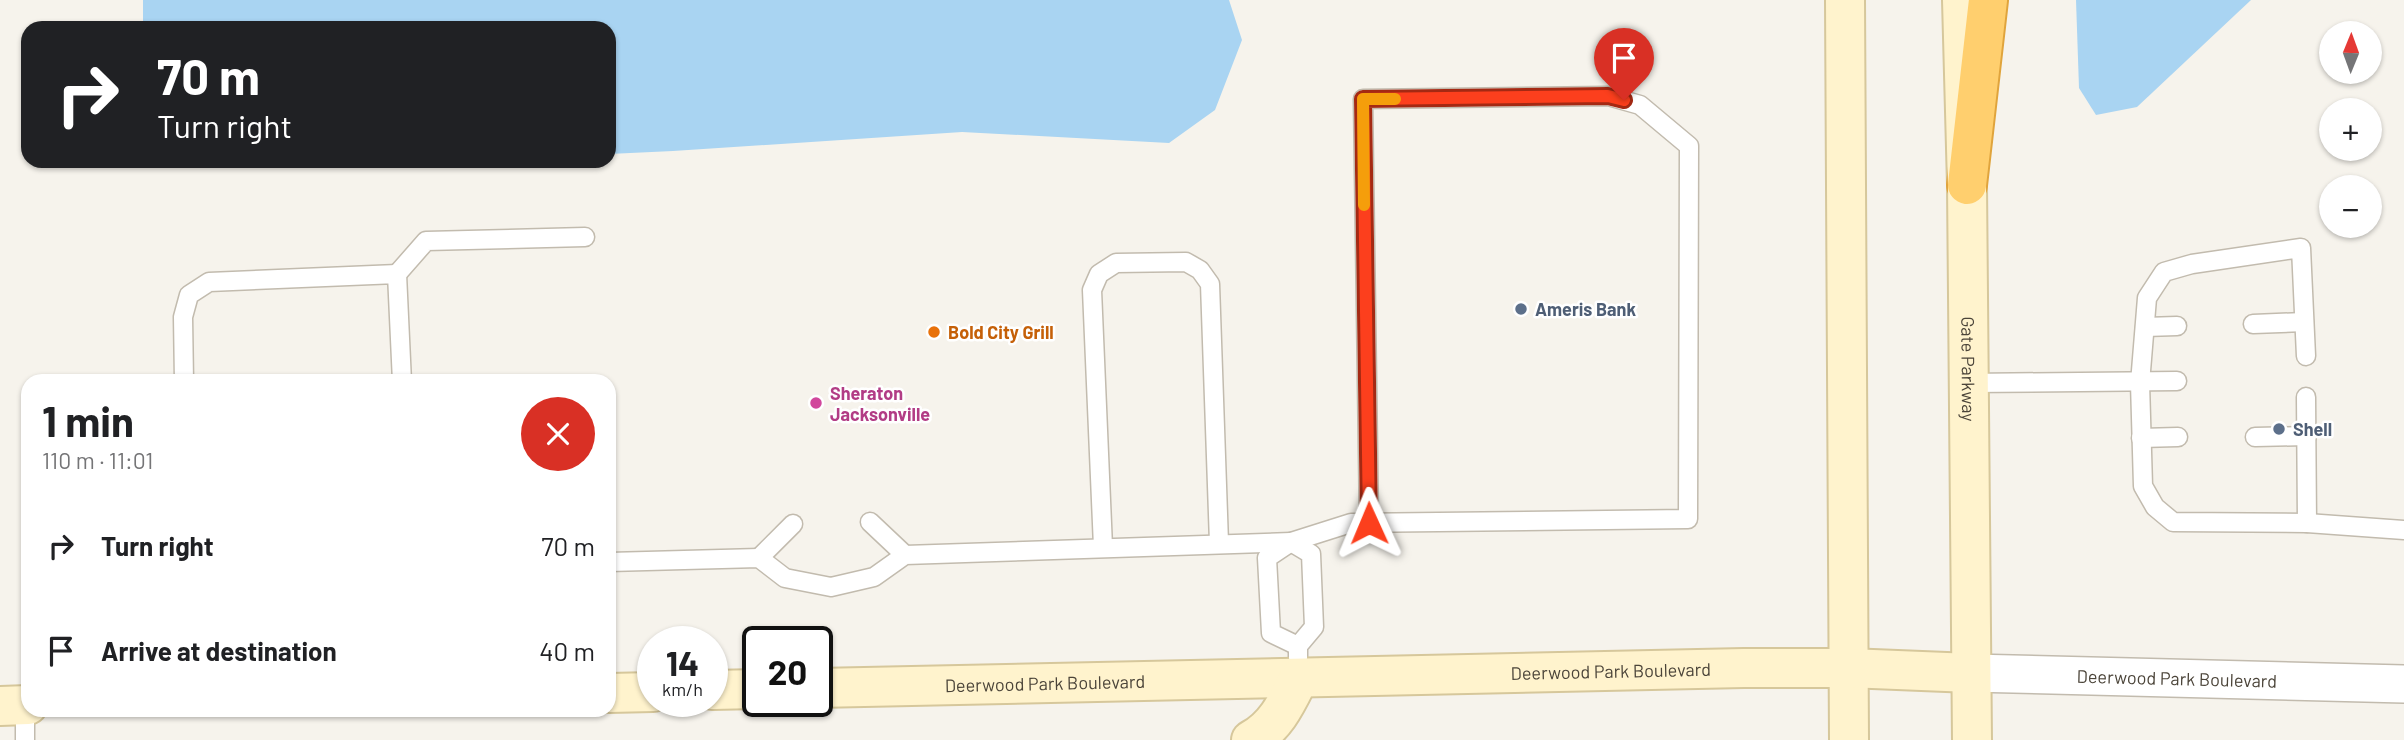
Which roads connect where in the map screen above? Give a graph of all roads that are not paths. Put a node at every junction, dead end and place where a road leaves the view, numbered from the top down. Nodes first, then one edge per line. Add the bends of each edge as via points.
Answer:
1 (1845, 0) edge
2 (1962, 0) edge
3 (1988, 0) edge
4 (1967, 185) junction
5 (585, 237) dead end
6 (397, 274) junction
7 (2304, 322) junction
8 (2253, 324) dead end
9 (2177, 326) dead end
10 (2144, 327) junction
11 (2306, 356) dead end
12 (184, 374) edge
13 (402, 374) edge
14 (2177, 381) dead end
15 (1969, 383) junction
16 (2140, 383) junction
17 (2306, 397) dead end
18 (2307, 436) junction
19 (2178, 437) dead end
20 (2255, 437) dead end
21 (2141, 438) junction
22 (870, 522) dead end
23 (1369, 523) junction
24 (2307, 523) junction
25 (793, 524) dead end
26 (2404, 530) edge
27 (1291, 542) junction
28 (1219, 543) junction
29 (1103, 547) junction
30 (905, 555) junction
31 (759, 558) junction
32 (616, 562) edge
33 (1298, 662) junction
34 (1848, 668) junction
35 (1971, 673) junction
36 (2404, 684) edge
37 (833, 687) edge
38 (616, 692) edge
39 (637, 692) edge
40 (1251, 740) edge
41 (1849, 740) edge
42 (1972, 740) edge

1 - 34 main road
2 - 4 main road, Gate Parkway
3 - 4 highway
4 - 15 main road, Gate Parkway
5 - 6 lane via 426,241
6 - 12 lane via 209,282 189,295 183,317
6 - 13 lane
7 - 8 lane
7 - 10 lane via 2301,248 2164,272 2147,298
7 - 11 lane
9 - 10 lane
10 - 16 lane
14 - 16 lane
15 - 16 lane
15 - 35 main road, Gate Parkway
16 - 21 lane
17 - 18 lane
18 - 20 lane
18 - 24 lane
19 - 21 lane
21 - 24 lane via 2143,486 2155,507 2173,522
22 - 30 lane
23 - 23 lane via 1688,519 1689,146 1640,105 1608,96 1363,99
23 - 27 lane via 1351,523
24 - 26 lane
25 - 31 lane
27 - 28 lane
27 - 33 lane via 1311,554 1314,627
27 - 33 lane via 1267,558 1270,624 1271,633
28 - 29 lane
28 - 29 lane via 1210,284 1200,270 1186,262 1116,263 1099,274 1092,290
29 - 30 lane
30 - 31 lane via 874,577 831,587 785,578
31 - 32 lane
33 - 34 main road, Deerwood Park Boulevard
33 - 37 main road, Deerwood Park Boulevard
33 - 40 main road via 1283,710
34 - 35 main road, Deerwood Park Boulevard
34 - 41 main road
35 - 36 street, Deerwood Park Boulevard
35 - 42 main road, Gate Parkway
38 - 39 main road

